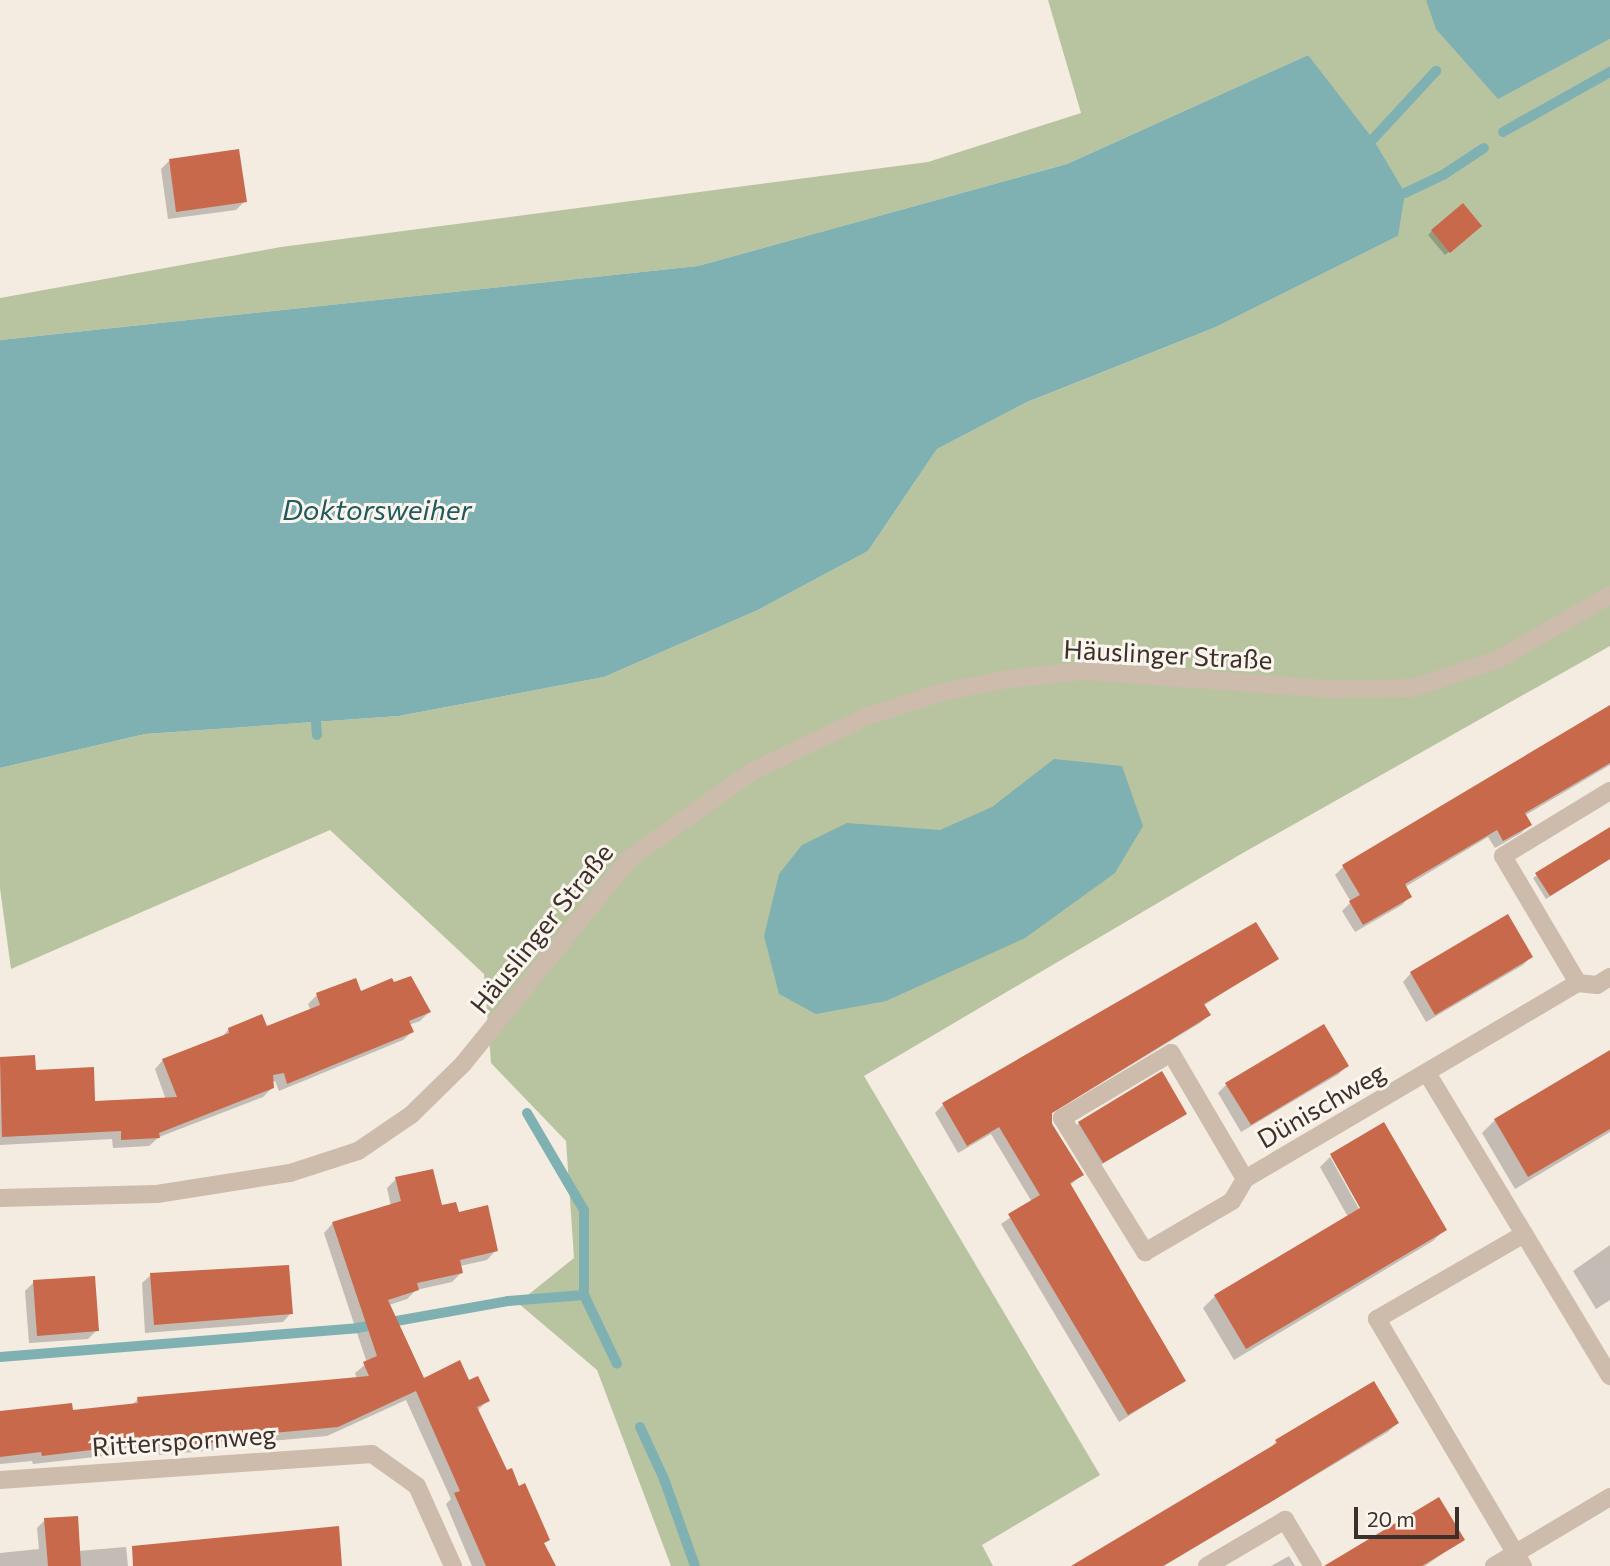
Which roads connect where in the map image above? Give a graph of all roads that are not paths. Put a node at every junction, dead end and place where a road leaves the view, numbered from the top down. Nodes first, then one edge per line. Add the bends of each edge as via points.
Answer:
1 (1610, 594) edge
2 (1610, 791) edge
3 (1610, 977) edge
4 (1578, 983) junction
5 (1425, 1074) junction
6 (1245, 1179) junction
7 (0, 1198) edge
8 (1524, 1234) junction
9 (1610, 1376) edge
10 (0, 1480) edge
11 (1610, 1497) edge
12 (1519, 1560) edge
13 (453, 1566) edge
14 (1207, 1566) edge
15 (1313, 1566) edge
16 (1494, 1566) edge

1 - 7 street, Häuslinger Straße via 1499,659 1413,688 1329,689 1084,671 939,693 865,717 754,771 629,859 463,1065 411,1115 358,1151 290,1173 157,1194
2 - 4 street via 1503,856
3 - 4 street via 1597,985
4 - 5 street, Dünischweg
5 - 6 street, Dünischweg
5 - 8 street
6 - 6 street, Dünischweg via 1232,1201 1145,1252 1062,1118 1171,1054
8 - 9 street
8 - 12 street via 1377,1319
10 - 13 street, Ritterspornweg via 372,1454 417,1486
11 - 12 street
12 - 16 street
14 - 15 street via 1285,1520

